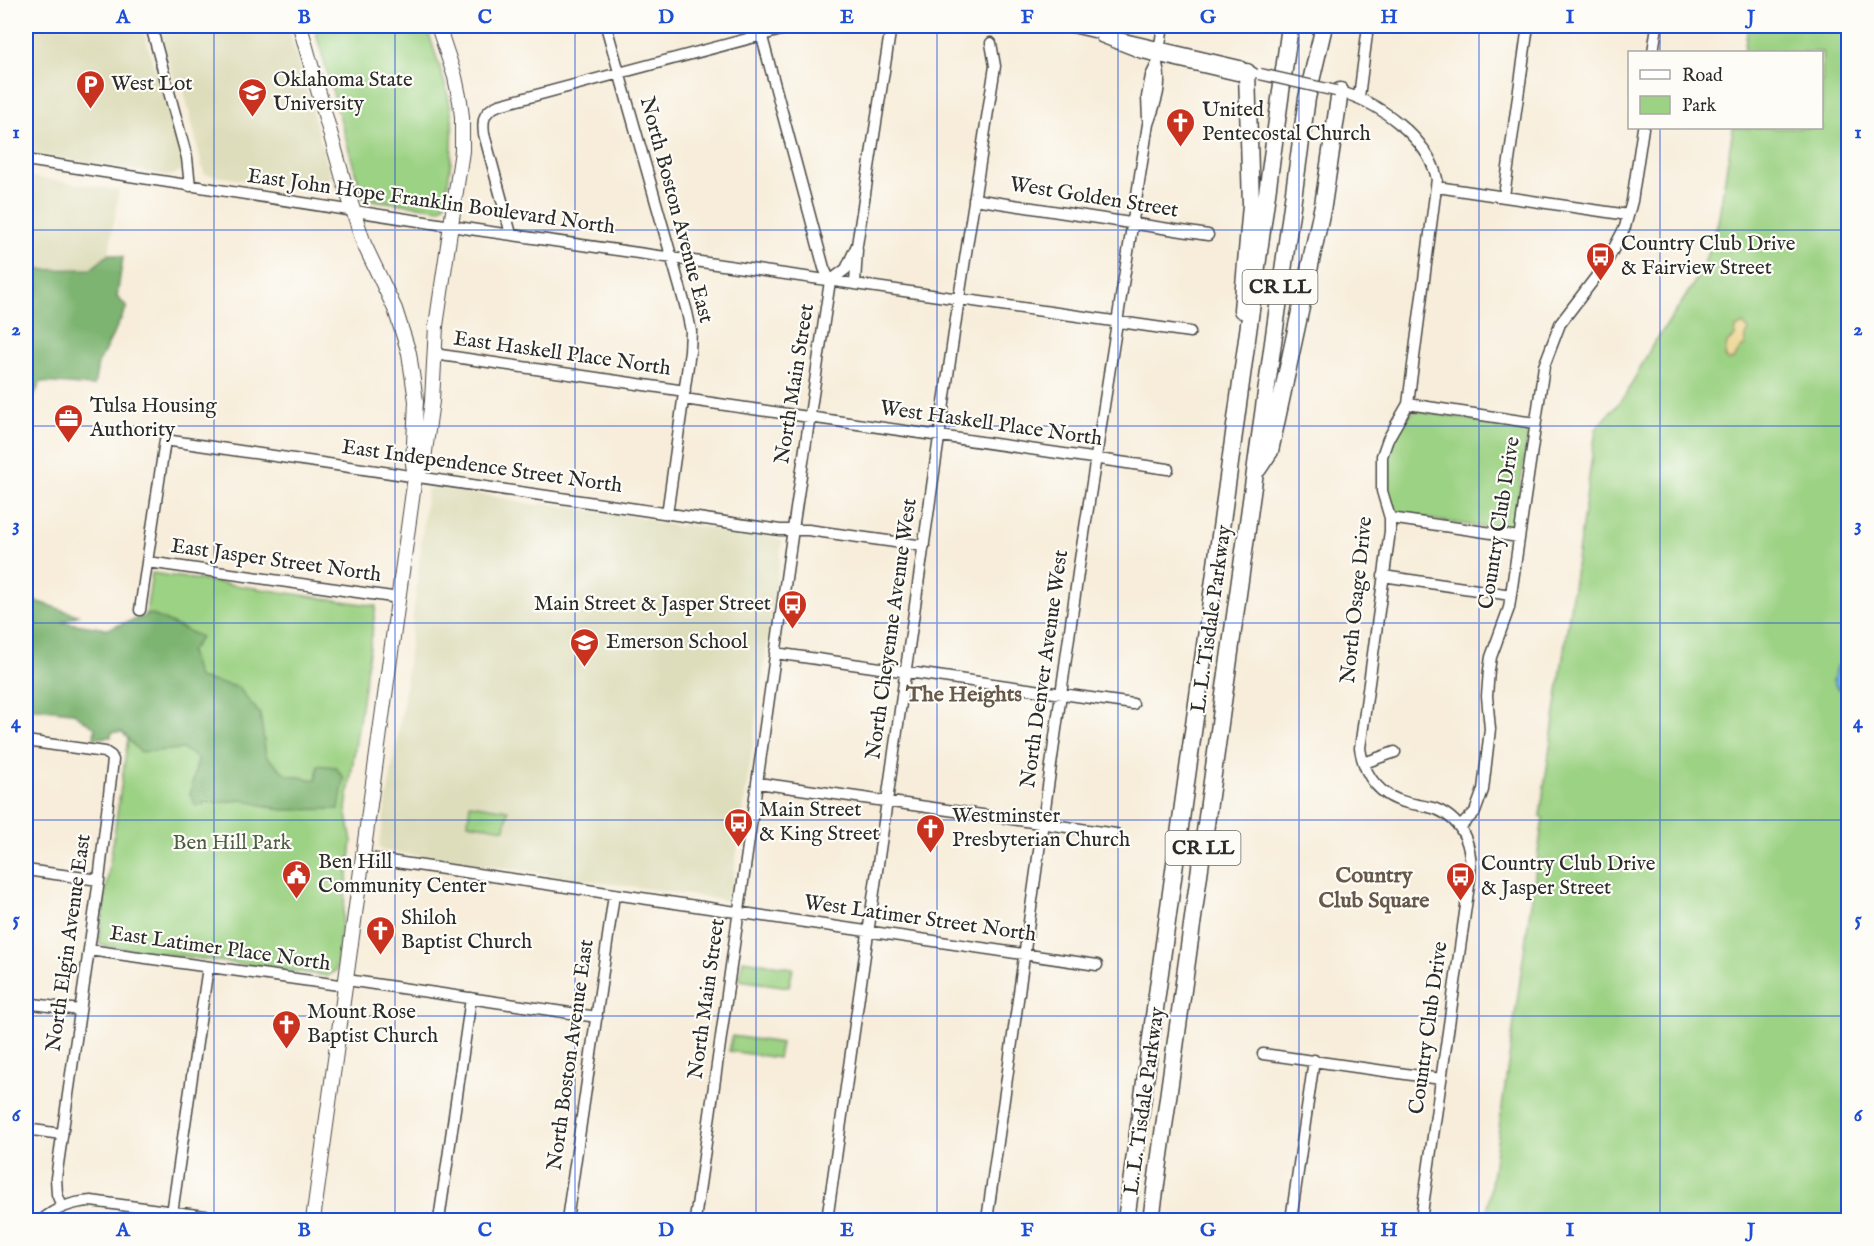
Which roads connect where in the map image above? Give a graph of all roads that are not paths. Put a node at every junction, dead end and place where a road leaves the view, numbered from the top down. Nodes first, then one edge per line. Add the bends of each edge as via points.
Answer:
1 (152, 26) edge
2 (300, 26) edge
3 (438, 26) edge
4 (606, 26) edge
5 (796, 26) edge
6 (891, 26) edge
7 (1068, 26) edge
8 (1163, 26) edge
9 (1290, 26) edge
10 (1314, 26) edge
11 (1323, 26) edge
12 (1368, 26) edge
13 (1528, 26) edge
14 (1657, 26) edge
15 (760, 30) edge
16 (991, 44) dead end
17 (1653, 51) edge
18 (1158, 56) junction
19 (1253, 73) junction
20 (619, 74) junction
21 (1338, 91) junction
22 (1359, 97) junction
23 (1307, 98) junction
24 (1643, 129) edge
25 (26, 159) edge
26 (190, 186) junction
27 (1437, 187) junction
28 (1504, 196) junction
29 (974, 199) junction
30 (354, 209) junction
31 (1628, 215) junction
32 (1132, 224) junction
33 (452, 225) junction
34 (511, 234) junction
35 (1208, 235) dead end
36 (857, 244) junction
37 (670, 256) junction
38 (831, 281) junction
39 (855, 283) junction
40 (959, 298) junction
41 (1117, 321) junction
42 (1190, 332) dead end
43 (434, 354) junction
44 (684, 395) junction
45 (1408, 404) junction
46 (809, 418) junction
47 (1236, 421) junction
48 (1535, 423) junction
49 (940, 436) junction
50 (1096, 458) junction
51 (1168, 469) dead end
52 (1254, 475) junction
53 (415, 477) junction
54 (667, 514) junction
55 (1390, 519) junction
56 (793, 530) junction
57 (1518, 537) junction
58 (924, 546) junction
59 (148, 562) junction
60 (1383, 576) junction
61 (1511, 595) junction
62 (399, 598) junction
63 (140, 610) dead end
64 (776, 653) junction
65 (905, 672) junction
66 (1061, 694) junction
67 (1134, 704) dead end
68 (26, 741) edge
69 (1395, 752) dead end
70 (1366, 768) junction
71 (758, 783) junction
72 (887, 801) junction
73 (1042, 824) junction
74 (1460, 827) junction
75 (1116, 834) dead end
76 (362, 857) junction
77 (26, 870) edge
78 (99, 880) junction
79 (614, 895) junction
80 (739, 912) junction
81 (868, 931) junction
82 (89, 950) junction
83 (1024, 954) junction
84 (1097, 964) dead end
85 (208, 967) junction
86 (346, 983) junction
87 (471, 998) junction
88 (26, 1003) edge
89 (80, 1010) junction
90 (597, 1017) junction
91 (1263, 1054) dead end
92 (1314, 1060) junction
93 (1441, 1079) junction
94 (26, 1129) edge
95 (61, 1134) junction
96 (62, 1207) junction
97 (172, 1216) edge
98 (42, 1221) edge
99 (235, 1221) edge
100 (313, 1221) edge
101 (440, 1221) edge
102 (567, 1221) edge
103 (695, 1221) edge
104 (827, 1221) edge
105 (987, 1221) edge
106 (1126, 1221) edge
107 (1151, 1221) edge
108 (1291, 1221) edge
109 (1421, 1221) edge

1 - 26 street via 187,158
2 - 30 main road
3 - 33 main road via 455,77 462,117 462,151
4 - 20 street, North Boston Avenue East
5 - 15 street
6 - 36 street
7 - 18 street
8 - 18 street, North Denver Avenue West
9 - 47 highway, L. L. Tisdale Parkway / CR LL
10 - 23 highway
11 - 23 highway, L. L. Tisdale Parkway / CR LL
12 - 22 street
13 - 28 street
14 - 17 street
15 - 20 street
15 - 38 street, North Main Street via 824,268
16 - 29 street, North Cheyenne Avenue West via 995,66
18 - 19 street via 1240,66
18 - 32 street, North Denver Avenue West via 1150,76 1148,124
19 - 21 street, bridge
19 - 47 highway via 1251,206
20 - 34 street via 489,110 483,119 484,134
20 - 37 street, North Boston Avenue East
21 - 22 street
21 - 52 highway via 1323,205 1270,451
22 - 27 street via 1378,108 1426,150
23 - 52 highway, L. L. Tisdale Parkway / CR LL
24 - 31 street, Country Club Drive
25 - 26 street, East John Hope Franklin Boulevard North
26 - 30 street, East John Hope Franklin Boulevard North
27 - 28 street
27 - 45 street, North Osage Drive
28 - 31 street
29 - 32 street, West Golden Street
29 - 40 street, North Cheyenne Avenue West
30 - 33 street, East John Hope Franklin Boulevard North
30 - 53 main road via 364,244 395,309 409,353 416,401
31 - 48 street, Country Club Drive via 1612,252 1554,338 1544,366
32 - 35 street, West Golden Street
32 - 41 street, North Denver Avenue West
33 - 34 street, East John Hope Franklin Boulevard North
33 - 43 main road
34 - 37 street, East John Hope Franklin Boulevard North
36 - 38 street via 846,269
36 - 39 street
37 - 38 street, East John Hope Franklin Boulevard North
37 - 44 street, North Boston Avenue East via 691,332
38 - 39 street, East John Hope Franklin Boulevard North
38 - 46 street, North Main Street
39 - 40 street, East John Hope Franklin Boulevard North
40 - 41 street, East John Hope Franklin Boulevard North
40 - 49 street, North Cheyenne Avenue West
41 - 42 street, East John Hope Franklin Boulevard North
41 - 50 street, North Denver Avenue West
43 - 44 street, East Haskell Place North
43 - 53 main road via 423,466
44 - 46 street, East Haskell Place North
44 - 54 street, North Boston Avenue East
45 - 48 street
45 - 55 street, North Osage Drive via 1382,456 1382,491
46 - 49 street, West Haskell Place North
46 - 56 street, North Main Street
47 - 106 highway, L. L. Tisdale Parkway / CR LL
48 - 57 street, Country Club Drive
49 - 50 street, West Haskell Place North
49 - 58 street, North Cheyenne Avenue West
50 - 51 street, West Haskell Place North
50 - 66 street, North Denver Avenue West
52 - 107 highway, L. L. Tisdale Parkway / CR LL
53 - 54 street, East Independence Street North
53 - 59 street, East Independence Street North via 165,440
53 - 62 main road
54 - 56 street, East Independence Street North
55 - 57 street
55 - 60 street, North Osage Drive
56 - 58 street, East Independence Street North
56 - 64 street, North Main Street
57 - 61 street, Country Club Drive
58 - 65 street, North Cheyenne Avenue West
59 - 62 street, East Jasper Street North
59 - 63 street
60 - 61 street
60 - 70 street, North Osage Drive via 1361,734 1360,748
61 - 74 street, Country Club Drive via 1489,670 1491,729 1482,798
62 - 76 main road
64 - 65 street
64 - 71 street, North Main Street
65 - 66 street
65 - 72 street, North Cheyenne Avenue West
66 - 67 street
66 - 73 street, North Denver Avenue West
68 - 78 street, North Elgin Avenue East via 111,756
69 - 70 street
70 - 74 street via 1381,790 1391,797 1437,810
71 - 72 street
71 - 80 street, North Main Street
72 - 73 street
72 - 81 street, North Cheyenne Avenue West
73 - 75 street
73 - 83 street, North Denver Avenue West
74 - 93 street, Country Club Drive via 1471,851 1472,865
76 - 79 street, West Latimer Street North
76 - 86 main road
77 - 78 street
78 - 82 street, North Elgin Avenue East
79 - 80 street, West Latimer Street North
79 - 90 street, North Boston Avenue East
80 - 81 street, West Latimer Street North
80 - 103 street, North Main Street
81 - 83 street, West Latimer Street North
81 - 104 street, North Cheyenne Avenue West
82 - 85 street, East Latimer Place North
82 - 89 street, North Elgin Avenue East
83 - 84 street, West Latimer Street North
83 - 105 street, North Denver Avenue West
85 - 86 street, East Latimer Place North
85 - 97 street
86 - 87 street, East Latimer Place North
86 - 100 main road
87 - 90 street, East Latimer Place North
87 - 101 street
88 - 89 street
89 - 95 street, North Elgin Avenue East
90 - 102 street, North Boston Avenue East
91 - 92 street
92 - 93 street
92 - 108 street
93 - 109 street, Country Club Drive
94 - 95 street
95 - 96 street, North Elgin Avenue East via 56,1178
96 - 97 street via 91,1201
96 - 98 street
97 - 99 street

